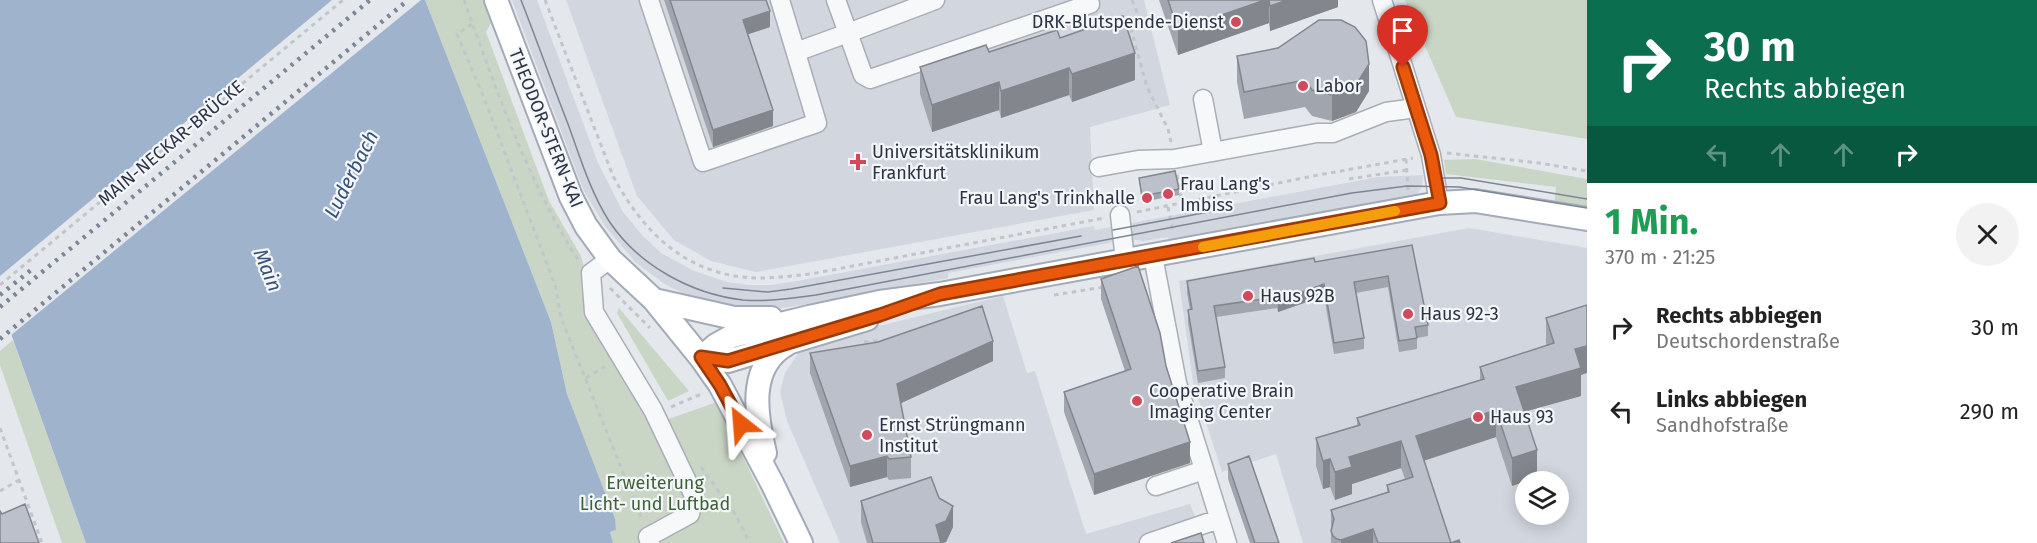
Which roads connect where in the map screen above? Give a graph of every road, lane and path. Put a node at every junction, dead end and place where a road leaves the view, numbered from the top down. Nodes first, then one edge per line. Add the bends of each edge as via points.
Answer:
1 (343, 0) edge
2 (464, 0) edge
3 (496, 0) edge
4 (545, 0) edge
5 (649, 0) edge
6 (780, 0) edge
7 (836, 0) edge
8 (935, 0) edge
9 (1132, 0) edge
10 (1382, 0) edge
11 (1090, 4) dead end
12 (472, 24) junction
13 (848, 33) junction
14 (796, 51) junction
15 (1203, 99) dead end
16 (1416, 108) junction
17 (1213, 152) junction
18 (1431, 155) junction
19 (1174, 159) junction
20 (1406, 159) junction
21 (1099, 167) dead end
22 (1587, 171) edge
23 (1349, 179) dead end
24 (1182, 203) junction
25 (1440, 203) junction
26 (1168, 207) junction
27 (1196, 207) dead end
28 (1120, 215) junction
29 (1587, 219) edge
30 (1174, 234) dead end
31 (1153, 256) junction
32 (610, 258) junction
33 (1125, 260) junction
34 (591, 273) junction
35 (0, 285) edge
36 (654, 300) junction
37 (806, 327) junction
38 (889, 340) edge
39 (858, 343) edge
40 (701, 357) junction
41 (607, 365) dead end
42 (586, 378) junction
43 (705, 393) dead end
44 (665, 410) dead end
45 (0, 428) edge
46 (1204, 470) junction
47 (19, 480) junction
48 (772, 483) junction
49 (1156, 486) dead end
50 (0, 491) edge
51 (1219, 519) junction
52 (649, 540) edge
53 (42, 543) edge
54 (801, 543) edge
55 (1149, 543) edge
56 (1227, 543) edge

1 - 35 path, MAIN-NECKAR-BRÜCKE
2 - 12 path
3 - 32 main road, THEODOR-STERN-KAI via 571,197
4 - 28 path via 627,203 662,242 700,264 741,277 811,274
5 - 14 street via 704,162 817,123
6 - 14 street
7 - 13 street
8 - 13 street
9 - 19 path via 1139,18 1129,22 1147,87 1168,129
10 - 16 street
11 - 13 street via 870,79 863,75
12 - 34 path via 502,104 562,235 581,265
12 - 42 path via 457,34 552,277 561,318
13 - 14 street
15 - 17 street
16 - 17 street via 1386,112 1333,133
16 - 18 street
17 - 19 street
18 - 20 path
18 - 22 path via 1470,154
18 - 25 street
19 - 21 street
19 - 24 path
20 - 23 path via 1407,170
20 - 24 path
24 - 26 path
24 - 27 path via 1184,210
25 - 29 main road via 1475,201
25 - 31 main road
26 - 28 path
26 - 30 path
28 - 33 street
31 - 33 main road
31 - 46 street via 1177,383
32 - 34 street
32 - 36 main road, THEODOR-STERN-KAI
33 - 37 main road via 940,294 880,315
34 - 52 street via 594,312 654,410 694,496 690,514
36 - 37 main road via 734,318
36 - 40 main road, THEODOR-STERN-KAI
37 - 40 main road via 728,361
37 - 48 main road via 768,361 756,398
38 - 39 path
40 - 48 main road, THEODOR-STERN-KAI
41 - 42 path
42 - 52 path
43 - 44 path
45 - 47 path
46 - 49 street
46 - 51 street
47 - 50 path
47 - 53 path
48 - 54 main road
51 - 55 street
51 - 56 street

